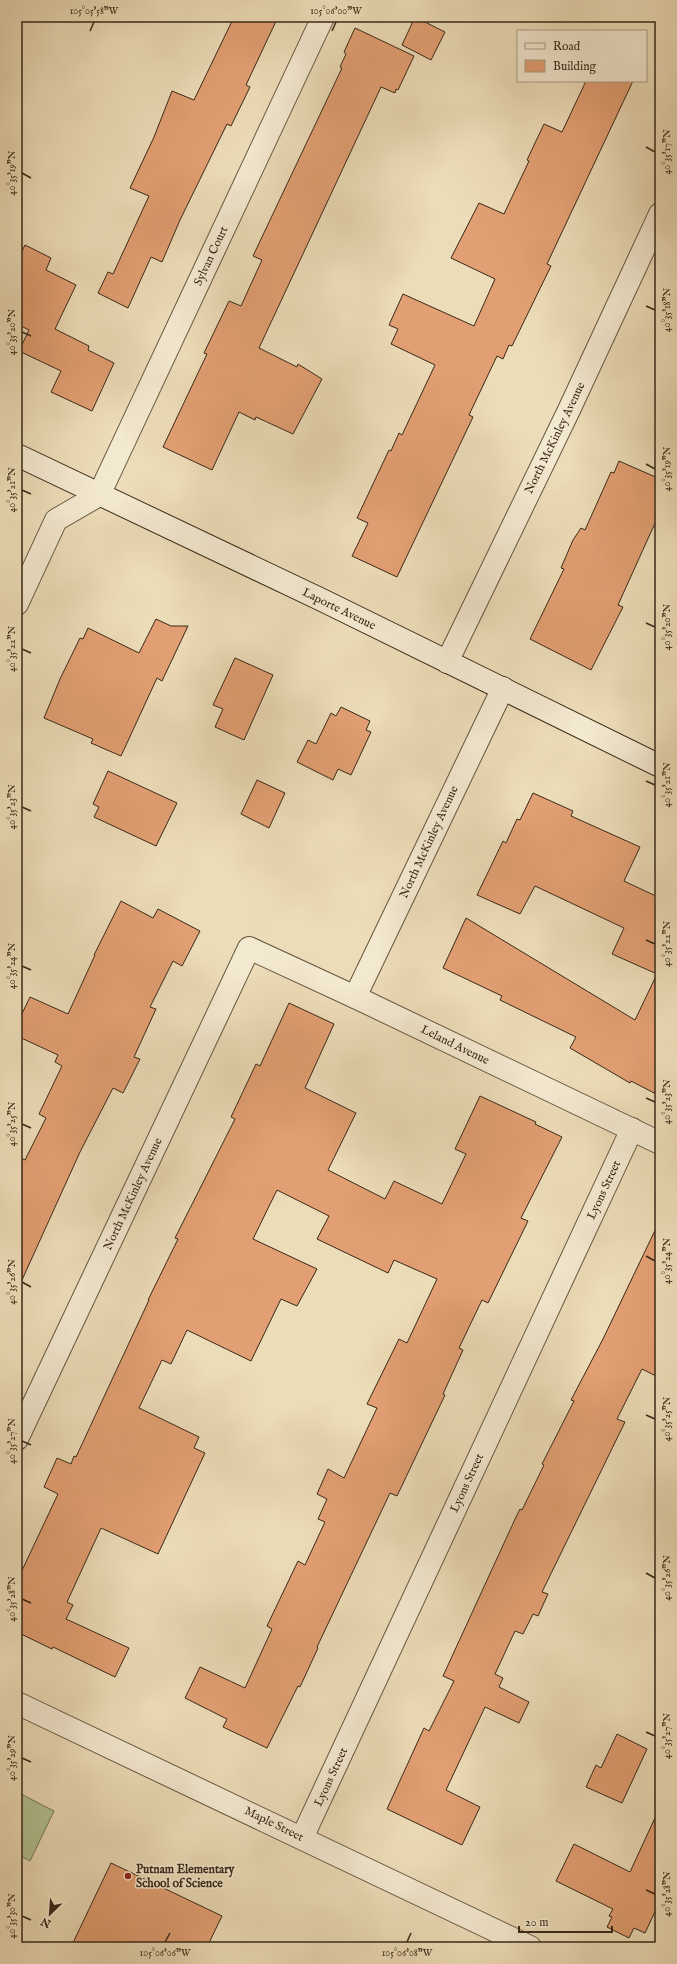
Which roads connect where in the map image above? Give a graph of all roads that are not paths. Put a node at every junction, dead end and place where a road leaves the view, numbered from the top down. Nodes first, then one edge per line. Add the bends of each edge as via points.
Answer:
1 (323, 17) edge
2 (660, 214) edge
3 (17, 455) edge
4 (99, 495) junction
5 (17, 604) edge
6 (446, 662) junction
7 (503, 688) junction
8 (660, 766) edge
9 (249, 948) joint
10 (356, 997) junction
11 (632, 1129) junction
12 (660, 1143) edge
13 (17, 1439) edge
14 (17, 1703) edge
15 (302, 1838) junction
16 (530, 1947) edge

1 - 4 street, Sylvan Court
2 - 6 street, North McKinley Avenue via 569,410
3 - 4 street, Laporte Avenue
4 - 5 street via 56,520
4 - 6 street, Laporte Avenue via 322,600
6 - 7 street, Laporte Avenue
7 - 8 street, Laporte Avenue
7 - 10 street, North McKinley Avenue
9 - 10 street, Leland Avenue
9 - 13 street, North McKinley Avenue
10 - 11 street, Leland Avenue
11 - 12 street, Leland Avenue
11 - 15 street, Lyons Street
14 - 15 street, Maple Street
15 - 16 street, Maple Street

